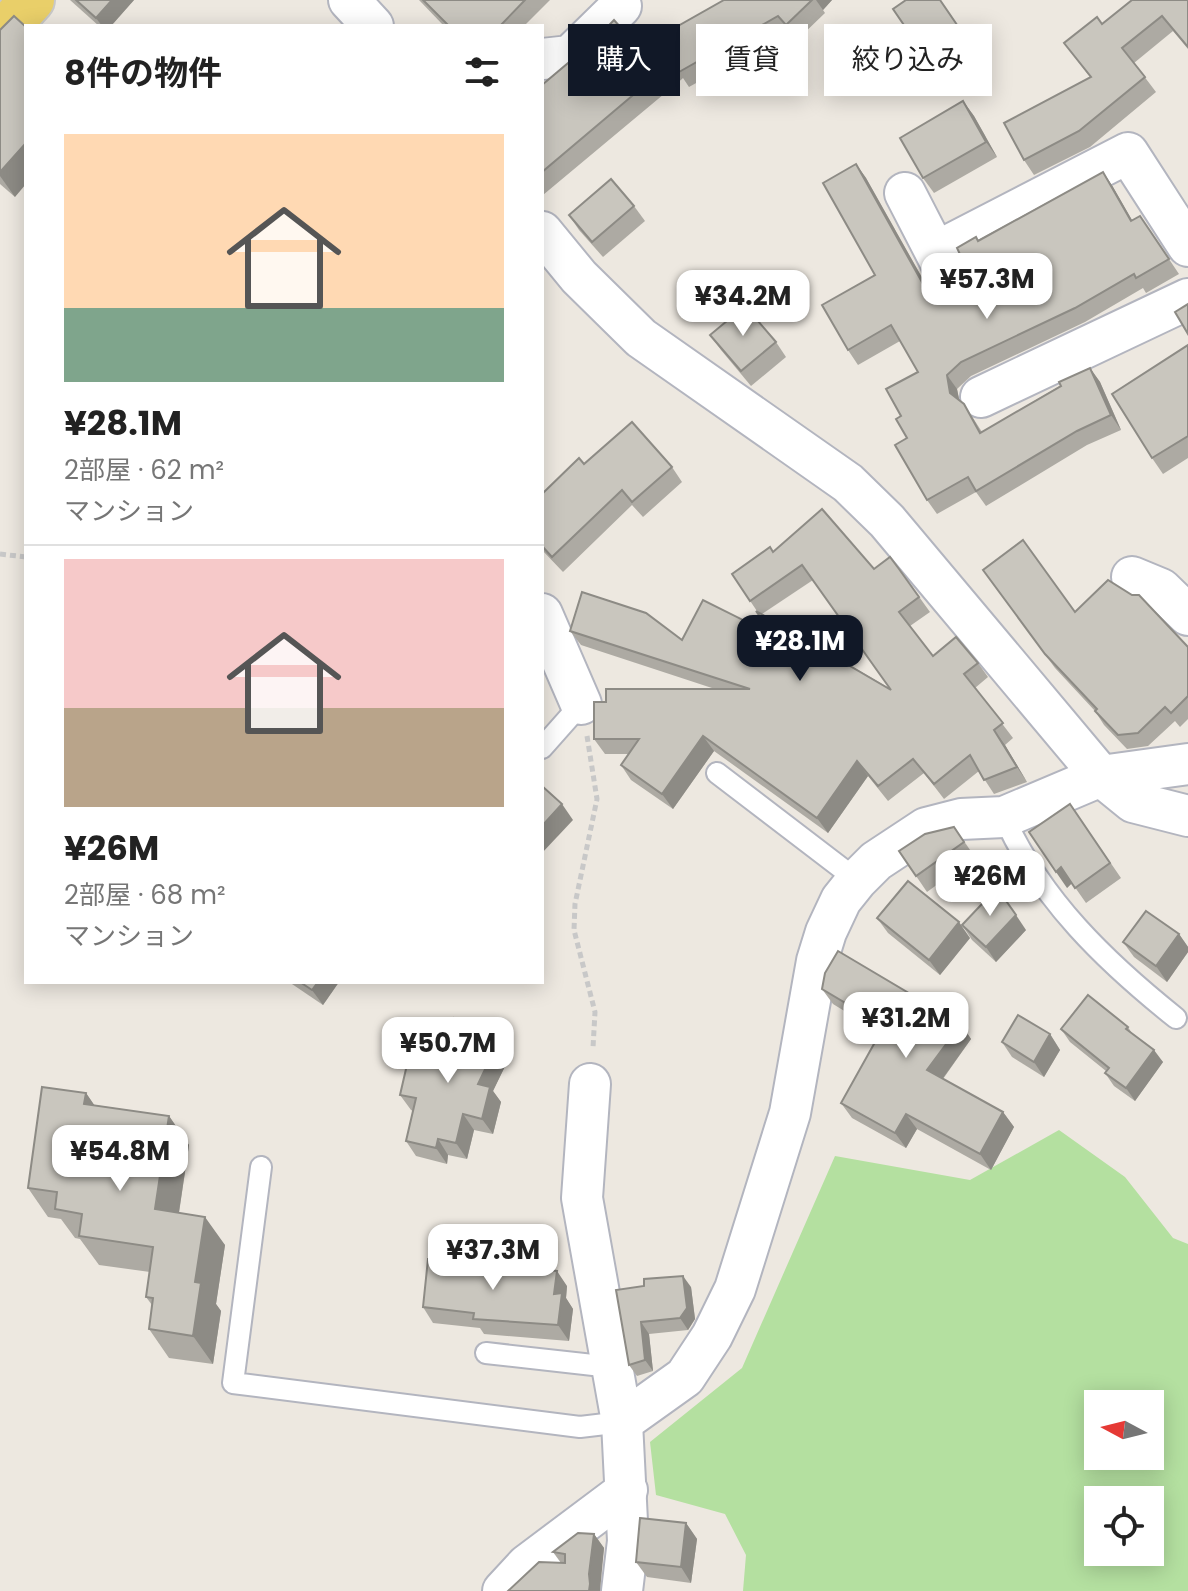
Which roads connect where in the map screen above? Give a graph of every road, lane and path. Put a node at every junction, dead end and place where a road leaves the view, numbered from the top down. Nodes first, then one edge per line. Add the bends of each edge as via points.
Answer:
1 (32, 0) edge
2 (349, 0) edge
3 (621, 6) dead end
4 (371, 24) edge
5 (0, 35) edge
6 (544, 59) edge
7 (905, 193) dead end
8 (544, 234) edge
9 (1188, 246) edge
10 (936, 252) junction
11 (954, 288) dead end
12 (1188, 299) edge
13 (981, 397) dead end
14 (0, 554) edge
15 (24, 557) edge
16 (1132, 577) dead end
17 (1188, 615) edge
18 (544, 619) edge
19 (581, 704) junction
20 (544, 746) edge
21 (1188, 764) edge
22 (717, 773) dead end
23 (1101, 776) junction
24 (1188, 816) edge
25 (1004, 817) junction
26 (857, 880) junction
27 (1176, 1018) dead end
28 (590, 1084) joint
29 (261, 1167) dead end
30 (486, 1353) dead end
31 (611, 1367) junction
32 (622, 1422) junction
33 (627, 1490) junction
34 (503, 1591) edge
35 (622, 1591) edge

1 - 5 main road
2 - 4 street
3 - 6 street via 570,56
7 - 10 street
8 - 23 street via 641,338 848,483 887,521
9 - 10 street via 1128,153
10 - 11 street
12 - 13 street
14 - 15 path
16 - 17 street via 1161,589
18 - 19 street
19 - 20 lane
19 - 28 path via 597,799 574,930 595,1012
21 - 23 street
22 - 26 lane
23 - 24 street via 1133,802
23 - 25 street
25 - 26 street via 961,819 926,828
25 - 27 lane via 1016,844 1069,921 1121,974
26 - 32 street via 841,900 817,961 790,1113 735,1289 685,1377
28 - 31 street via 582,1198
29 - 32 lane via 233,1383 580,1427
30 - 31 lane
31 - 32 street
32 - 33 street
33 - 34 street via 527,1565
33 - 35 street

